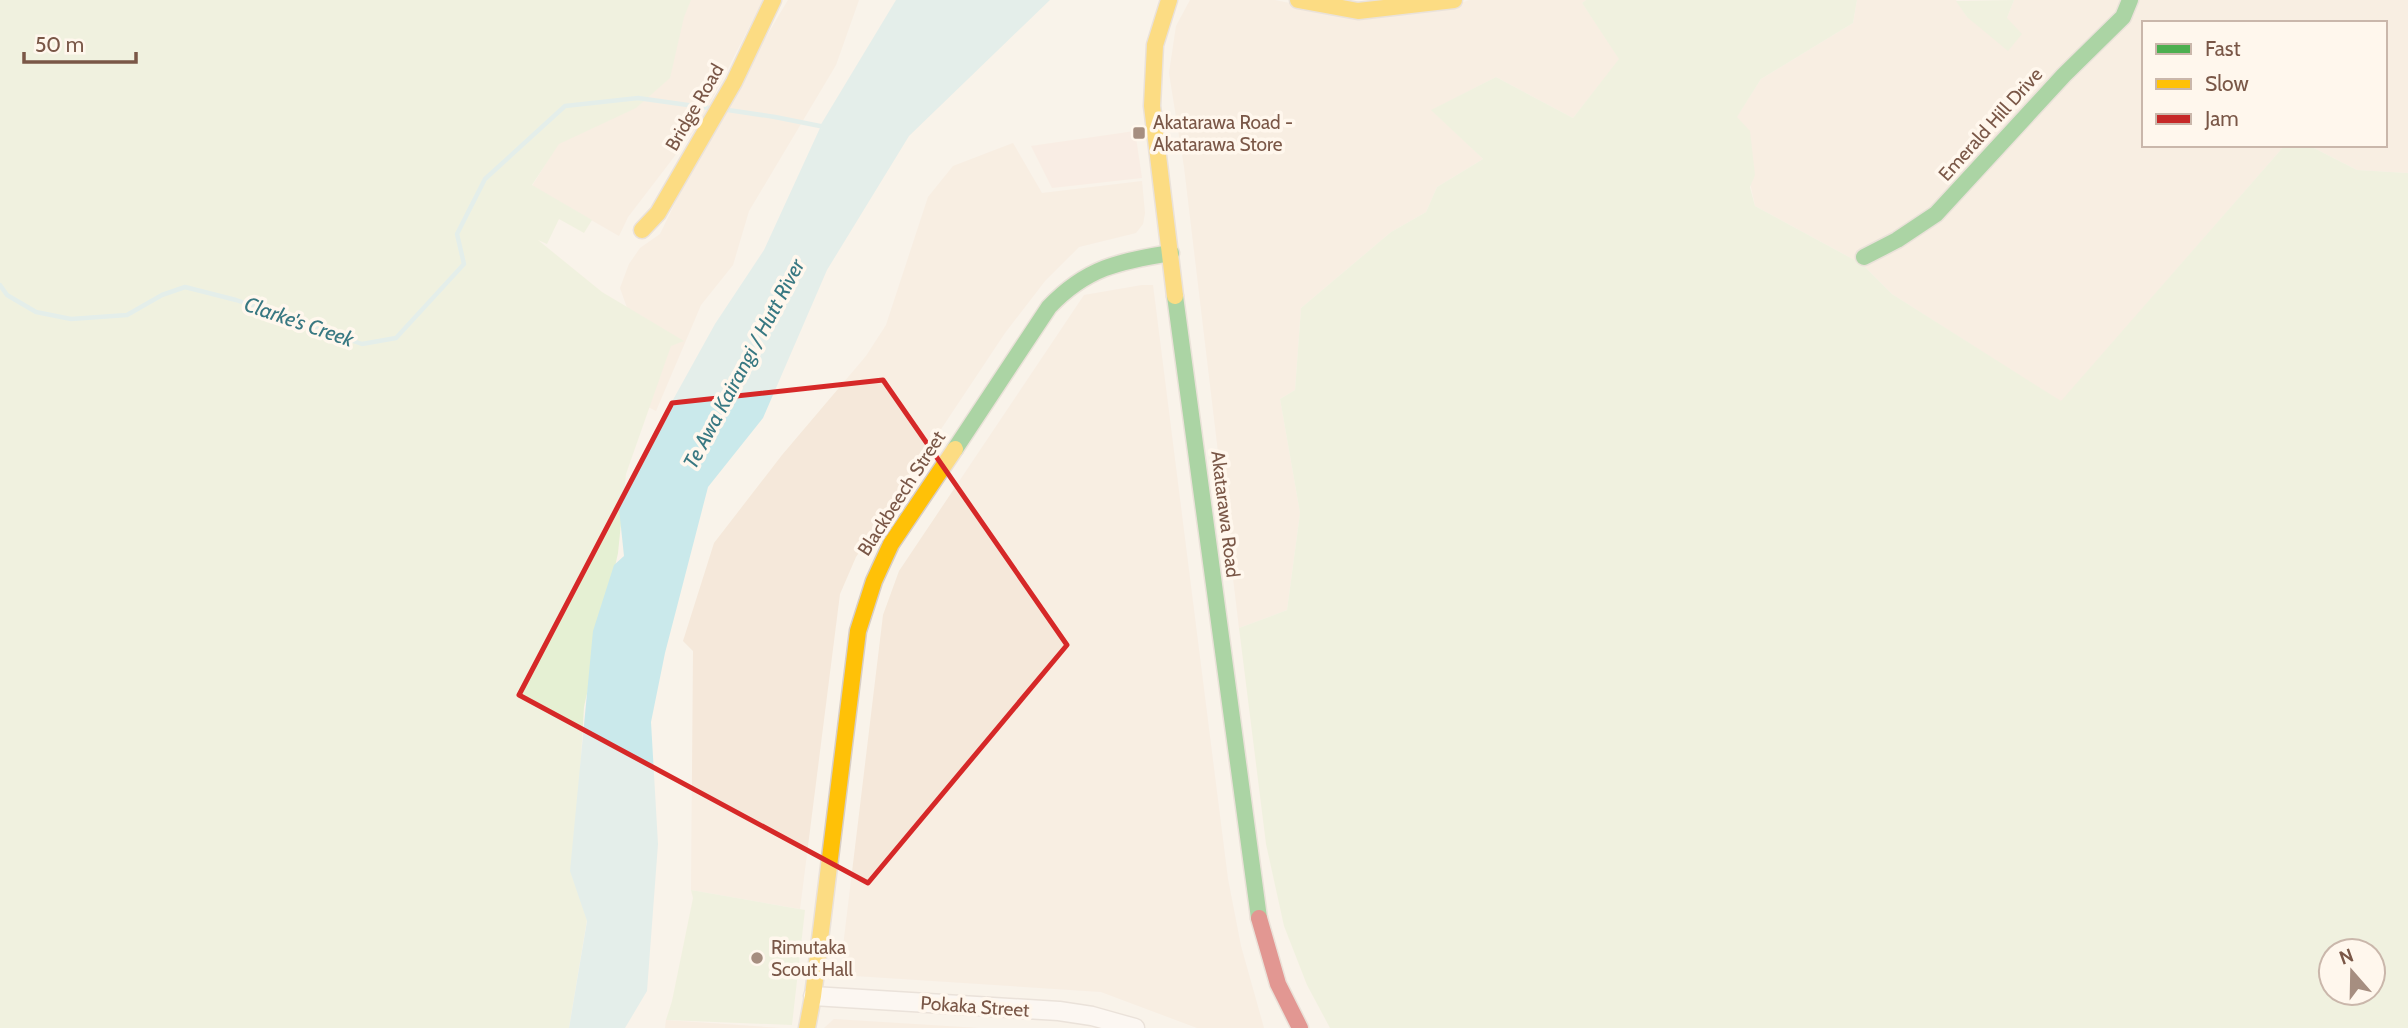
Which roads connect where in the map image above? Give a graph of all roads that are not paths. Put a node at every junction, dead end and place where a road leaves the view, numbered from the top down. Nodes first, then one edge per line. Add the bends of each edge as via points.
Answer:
1 (773, 0) edge
2 (1169, 0) edge
3 (1298, 0) edge
4 (1454, 0) edge
5 (2130, 0) edge
6 (642, 230) dead end
7 (1171, 253) junction
8 (1864, 257) dead end
9 (813, 996) junction
10 (807, 1028) edge
11 (1135, 1028) edge
12 (1300, 1028) edge

1 - 6 street, Bridge Road via 715,116 658,213
2 - 7 street, Akatarawa Road via 1154,38 1151,88
3 - 4 street via 1358,11
5 - 8 street, Emerald Hill Drive via 2123,17 1936,214
7 - 9 street, Blackbeech Street via 1113,263 1064,288 873,577 855,645
7 - 12 street, Akatarawa Road via 1256,905 1275,978
9 - 10 street, Blackbeech Street
9 - 11 street, Pokaka Street via 1059,1011

